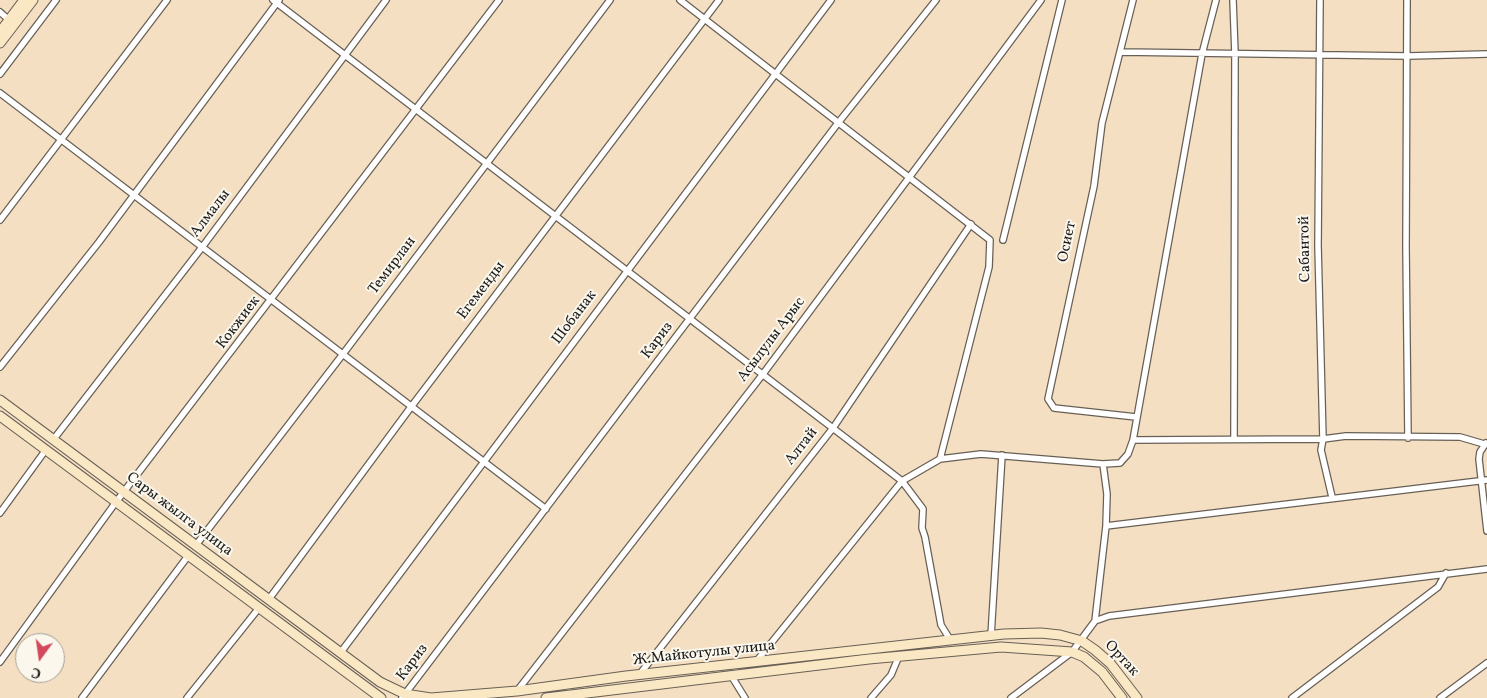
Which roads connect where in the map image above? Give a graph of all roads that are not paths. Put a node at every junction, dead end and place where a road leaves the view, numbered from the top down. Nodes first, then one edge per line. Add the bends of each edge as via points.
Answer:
1 (24, 0) edge
2 (33, 0) edge
3 (56, 0) edge
4 (167, 0) edge
5 (386, 0) edge
6 (499, 0) edge
7 (610, 0) edge
8 (680, 0) edge
9 (718, 0) edge
10 (831, 0) edge
11 (936, 0) edge
12 (1041, 0) edge
13 (1062, 0) edge
14 (1133, 0) edge
15 (1216, 0) edge
16 (1233, 0) edge
17 (1320, 0) edge
18 (1407, 0) edge
19 (276, 1) edge
20 (0, 12) edge
21 (704, 19) junction
22 (9, 20) junction
23 (0, 32) edge
24 (0, 43) edge
25 (1121, 52) junction
26 (1202, 54) junction
27 (1236, 54) junction
28 (1487, 54) edge
29 (345, 55) junction
30 (1320, 55) junction
31 (1408, 56) junction
32 (0, 74) edge
33 (775, 74) junction
34 (0, 93) edge
35 (416, 109) junction
36 (838, 123) junction
37 (62, 140) junction
38 (486, 162) junction
39 (910, 177) junction
40 (134, 195) junction
41 (555, 215) junction
42 (0, 220) edge
43 (971, 224) junction
44 (1003, 240) dead end
45 (203, 246) junction
46 (627, 270) junction
47 (272, 299) junction
48 (690, 319) junction
49 (343, 354) junction
50 (0, 367) edge
51 (762, 374) junction
52 (0, 400) edge
53 (410, 407) junction
54 (0, 416) edge
55 (1136, 417) junction
56 (833, 428) junction
57 (1234, 438) junction
58 (1408, 438) junction
59 (1323, 439) junction
60 (53, 440) junction
61 (1133, 440) junction
62 (1486, 443) edge
63 (45, 450) junction
64 (1002, 455) junction
65 (940, 459) junction
66 (483, 461) junction
67 (1104, 464) junction
68 (1484, 480) edge
69 (902, 481) junction
70 (124, 491) junction
71 (1332, 497) junction
72 (116, 502) junction
73 (546, 509) junction
74 (0, 513) edge
75 (1106, 526) junction
76 (1487, 531) edge
77 (196, 545) junction
78 (188, 556) junction
79 (1487, 569) edge
80 (1446, 573) junction
81 (269, 599) junction
82 (259, 608) junction
83 (1095, 621) junction
84 (991, 636) junction
85 (950, 641) junction
86 (1082, 641) junction
87 (341, 652) junction
88 (1072, 652) junction
89 (808, 656) junction
90 (899, 656) junction
91 (0, 662) edge
92 (755, 662) junction
93 (1487, 663) edge
94 (810, 667) junction
95 (638, 675) junction
96 (732, 677) junction
97 (517, 691) junction
98 (404, 696) edge
99 (82, 698) edge
100 (187, 698) edge
101 (381, 698) edge
102 (546, 698) edge
103 (745, 698) edge
104 (871, 698) edge
105 (1011, 698) edge
106 (1122, 698) edge
107 (1137, 698) edge
108 (1292, 698) edge
109 (1440, 698) edge

1 - 22 street
2 - 24 street
3 - 32 street
4 - 37 street
5 - 29 street, Алмалы
6 - 35 street, Кокжиек
7 - 38 street, Темирлан
8 - 21 street
9 - 21 street, Егеменды
10 - 33 street, Шобанак
11 - 36 street, Кариз
12 - 39 street, Асылулы Арыс
13 - 44 street
14 - 25 street, Осиет
15 - 26 street
16 - 27 street
17 - 30 street, Сабантой
18 - 31 street
19 - 29 street
19 - 40 street
20 - 22 street
21 - 33 street
21 - 41 street, Егеменды
22 - 23 street
25 - 26 street
25 - 55 street, Осиет via 1102,123 1094,186 1048,399 1054,408
26 - 27 street
26 - 55 street
27 - 30 street
27 - 57 street
28 - 31 street
29 - 35 street
29 - 45 street, Алмалы
30 - 31 street
30 - 59 street, Сабантой via 1318,246
31 - 58 street
33 - 36 street
33 - 46 street, Шобанак
34 - 37 street
35 - 38 street
35 - 47 street, Кокжиек
36 - 39 street
36 - 48 street, Кариз
37 - 40 street
37 - 42 street
38 - 41 street
38 - 49 street, Темирлан
39 - 43 street
39 - 51 street, Асылулы Арыс
40 - 45 street
40 - 50 street
41 - 46 street
41 - 53 street, Егеменды
43 - 56 street, Алтай
43 - 65 street via 990,240 989,267
45 - 47 street
45 - 60 street, Алмалы
46 - 48 street
46 - 66 street, Шобанак
47 - 49 street
47 - 70 street, Кокжиек
48 - 51 street
48 - 73 street, Кариз
49 - 53 street
49 - 77 street, Темирлан
51 - 56 street
51 - 97 street, Асылулы Арыс
52 - 60 street, Сары жылга улица
53 - 66 street
53 - 81 street, Егеменды
54 - 63 street, Сары жылга улица
55 - 61 street
56 - 69 street
56 - 95 street, Алтай
57 - 59 street
57 - 61 street
58 - 59 street via 1346,436
58 - 62 street via 1460,437
59 - 71 street, Сабантой via 1321,450
60 - 70 street, Сары жылга улица
61 - 67 street via 1128,454 1120,463
62 - 68 street via 1479,458
63 - 72 street, Сары жылга улица
63 - 74 street
64 - 65 street
64 - 67 street
64 - 84 street
65 - 69 street
66 - 73 street
66 - 87 street, Шобанак
67 - 75 street
68 - 71 street
68 - 76 street
69 - 85 street via 923,509 922,528 941,625
69 - 92 street
70 - 72 street, Кокжиек
70 - 77 street, Сары жылга улица
71 - 75 street
72 - 78 street, Сары жылга улица
72 - 91 street, Кокжиек
73 - 98 street, Кариз
75 - 83 street
77 - 81 street, Сары жылга улица
78 - 82 street, Сары жылга улица
78 - 99 street
79 - 80 street
80 - 83 street via 1109,616
80 - 108 street via 1438,588
81 - 87 street, Сары жылга улица
82 - 100 street
82 - 101 street, Сары жылга улица
83 - 86 street
84 - 85 street, Ж.Майкотулы улица
84 - 86 street, Ж.Майкотулы улица via 1041,633
85 - 89 street, Ж.Майкотулы улица
86 - 88 street
86 - 107 street, Ортак via 1110,664
87 - 98 street, Ж.Майкотулы улица
88 - 90 street, Ж.Майкотулы улица via 1001,647
88 - 105 street
88 - 106 street, Ортак via 1102,672
89 - 92 street, Ж.Майкотулы улица
89 - 94 street
90 - 94 street, Ж.Майкотулы улица
90 - 104 street via 891,675
92 - 95 street, Ж.Майкотулы улица
93 - 109 street
94 - 96 street, Ж.Майкотулы улица
95 - 97 street, Ж.Майкотулы улица
96 - 102 street, Ж.Майкотулы улица
96 - 103 street
97 - 98 street, Ж.Майкотулы улица via 431,698

